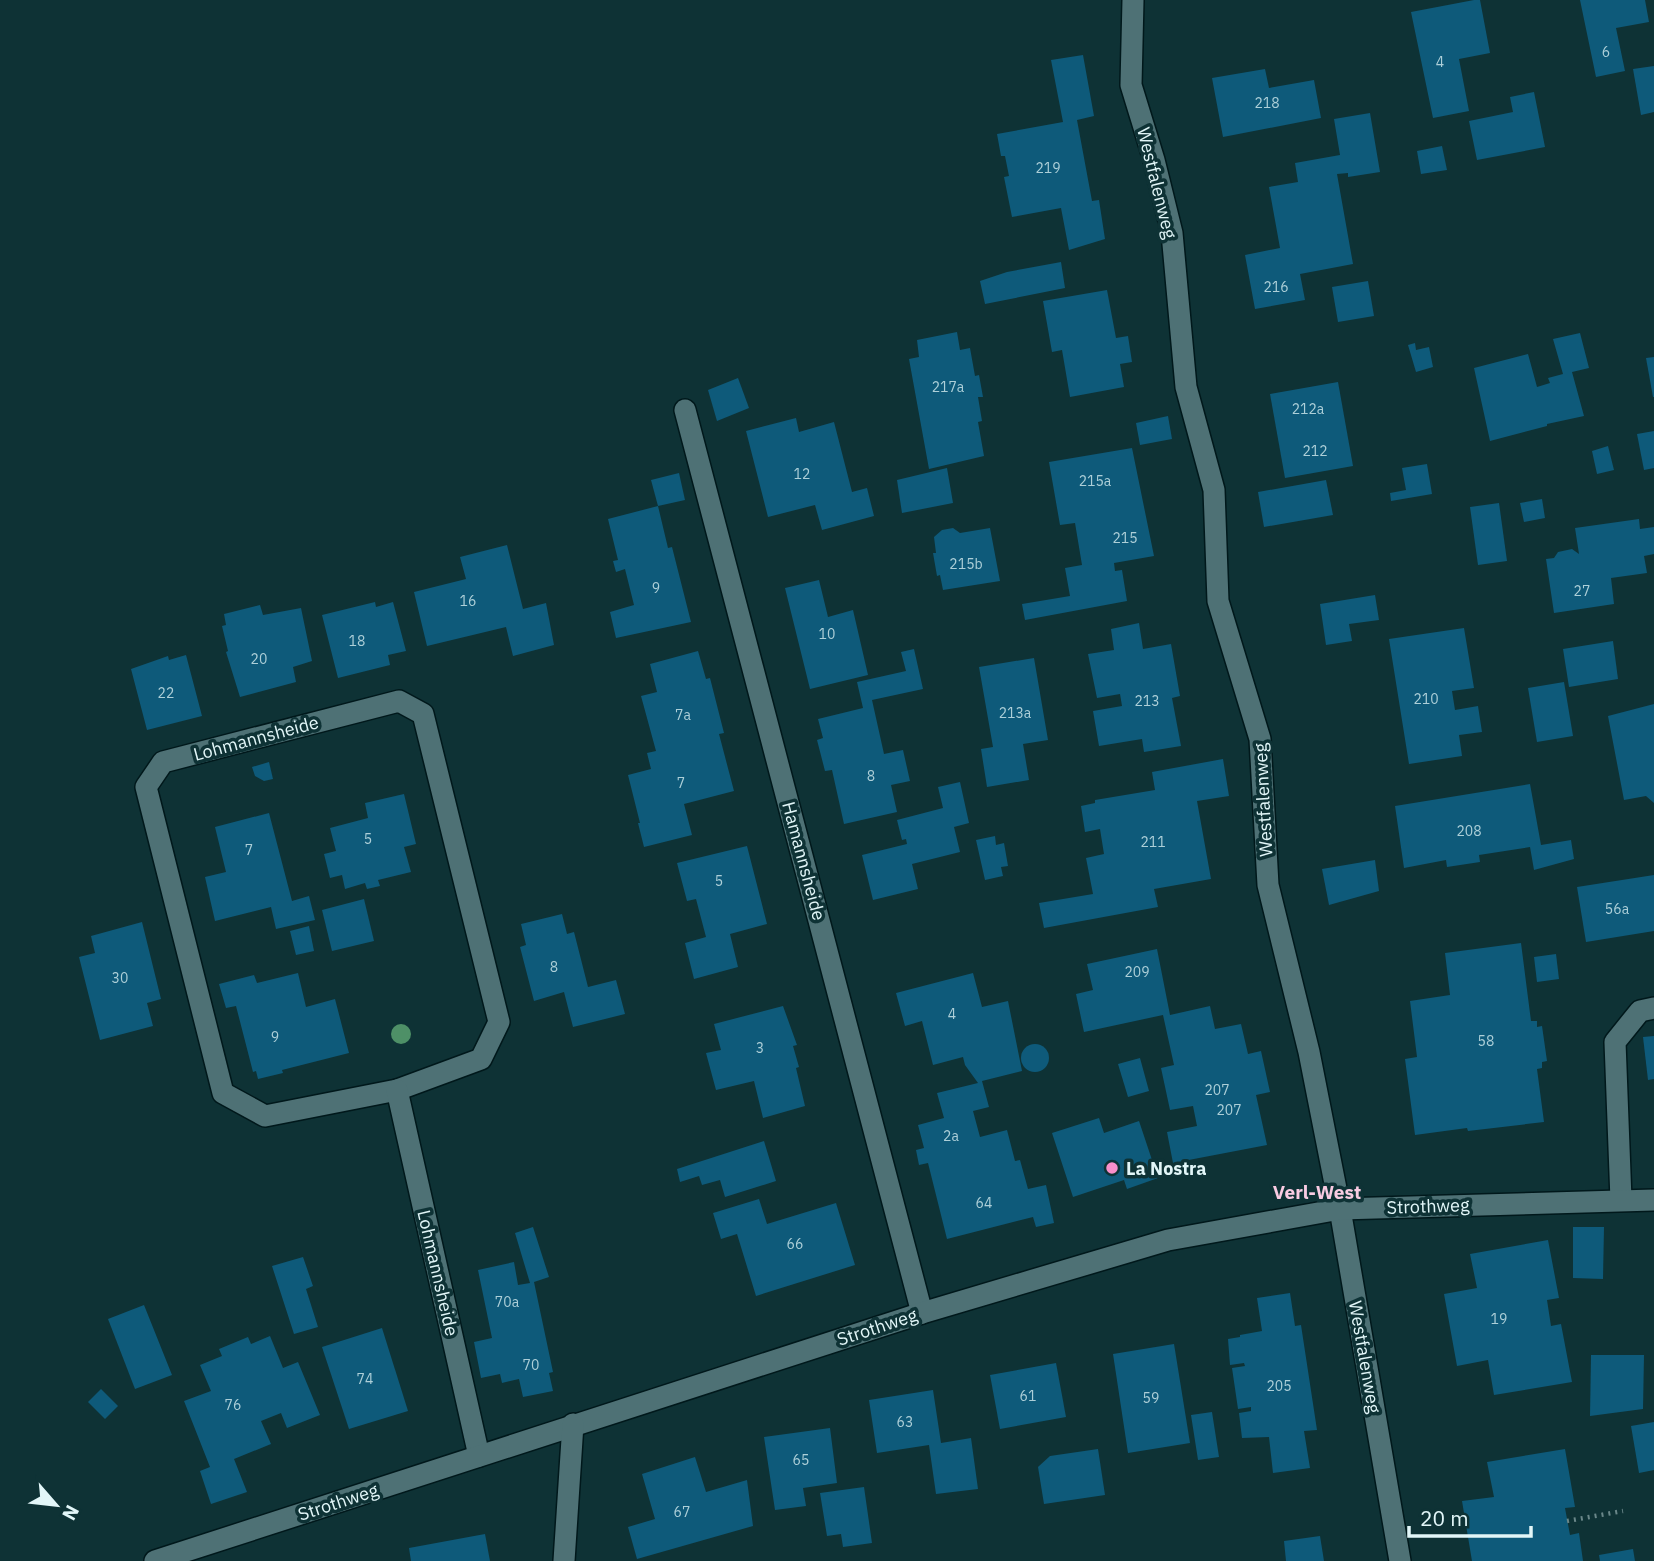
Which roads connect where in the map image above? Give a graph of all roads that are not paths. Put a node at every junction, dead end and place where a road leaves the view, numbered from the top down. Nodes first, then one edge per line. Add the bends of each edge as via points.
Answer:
1 (1136, 0) edge
2 (685, 410) dead end
3 (1654, 1008) edge
4 (397, 1090) junction
5 (1621, 1200) junction
6 (1654, 1200) edge
7 (1340, 1209) junction
8 (922, 1312) junction
9 (573, 1424) junction
10 (479, 1456) junction
11 (155, 1561) edge
12 (564, 1561) edge
13 (1400, 1561) edge

1 - 7 street, Westfalenweg via 1131,85 1172,233 1186,387 1214,490 1218,601 1260,739 1268,886
2 - 8 street, Hamannsheide
3 - 5 street via 1640,1011 1615,1042
4 - 4 street, Lohmannsheide via 481,1059 499,1022 423,714 399,701 163,762 146,787 223,1093 265,1116
4 - 10 street, Lohmannsheide
5 - 6 street, Strothweg
5 - 7 street, Strothweg
7 - 8 street, Strothweg via 1168,1240
7 - 13 street, Westfalenweg
8 - 9 street, Strothweg
9 - 10 street, Strothweg
9 - 12 street
10 - 11 street, Strothweg

